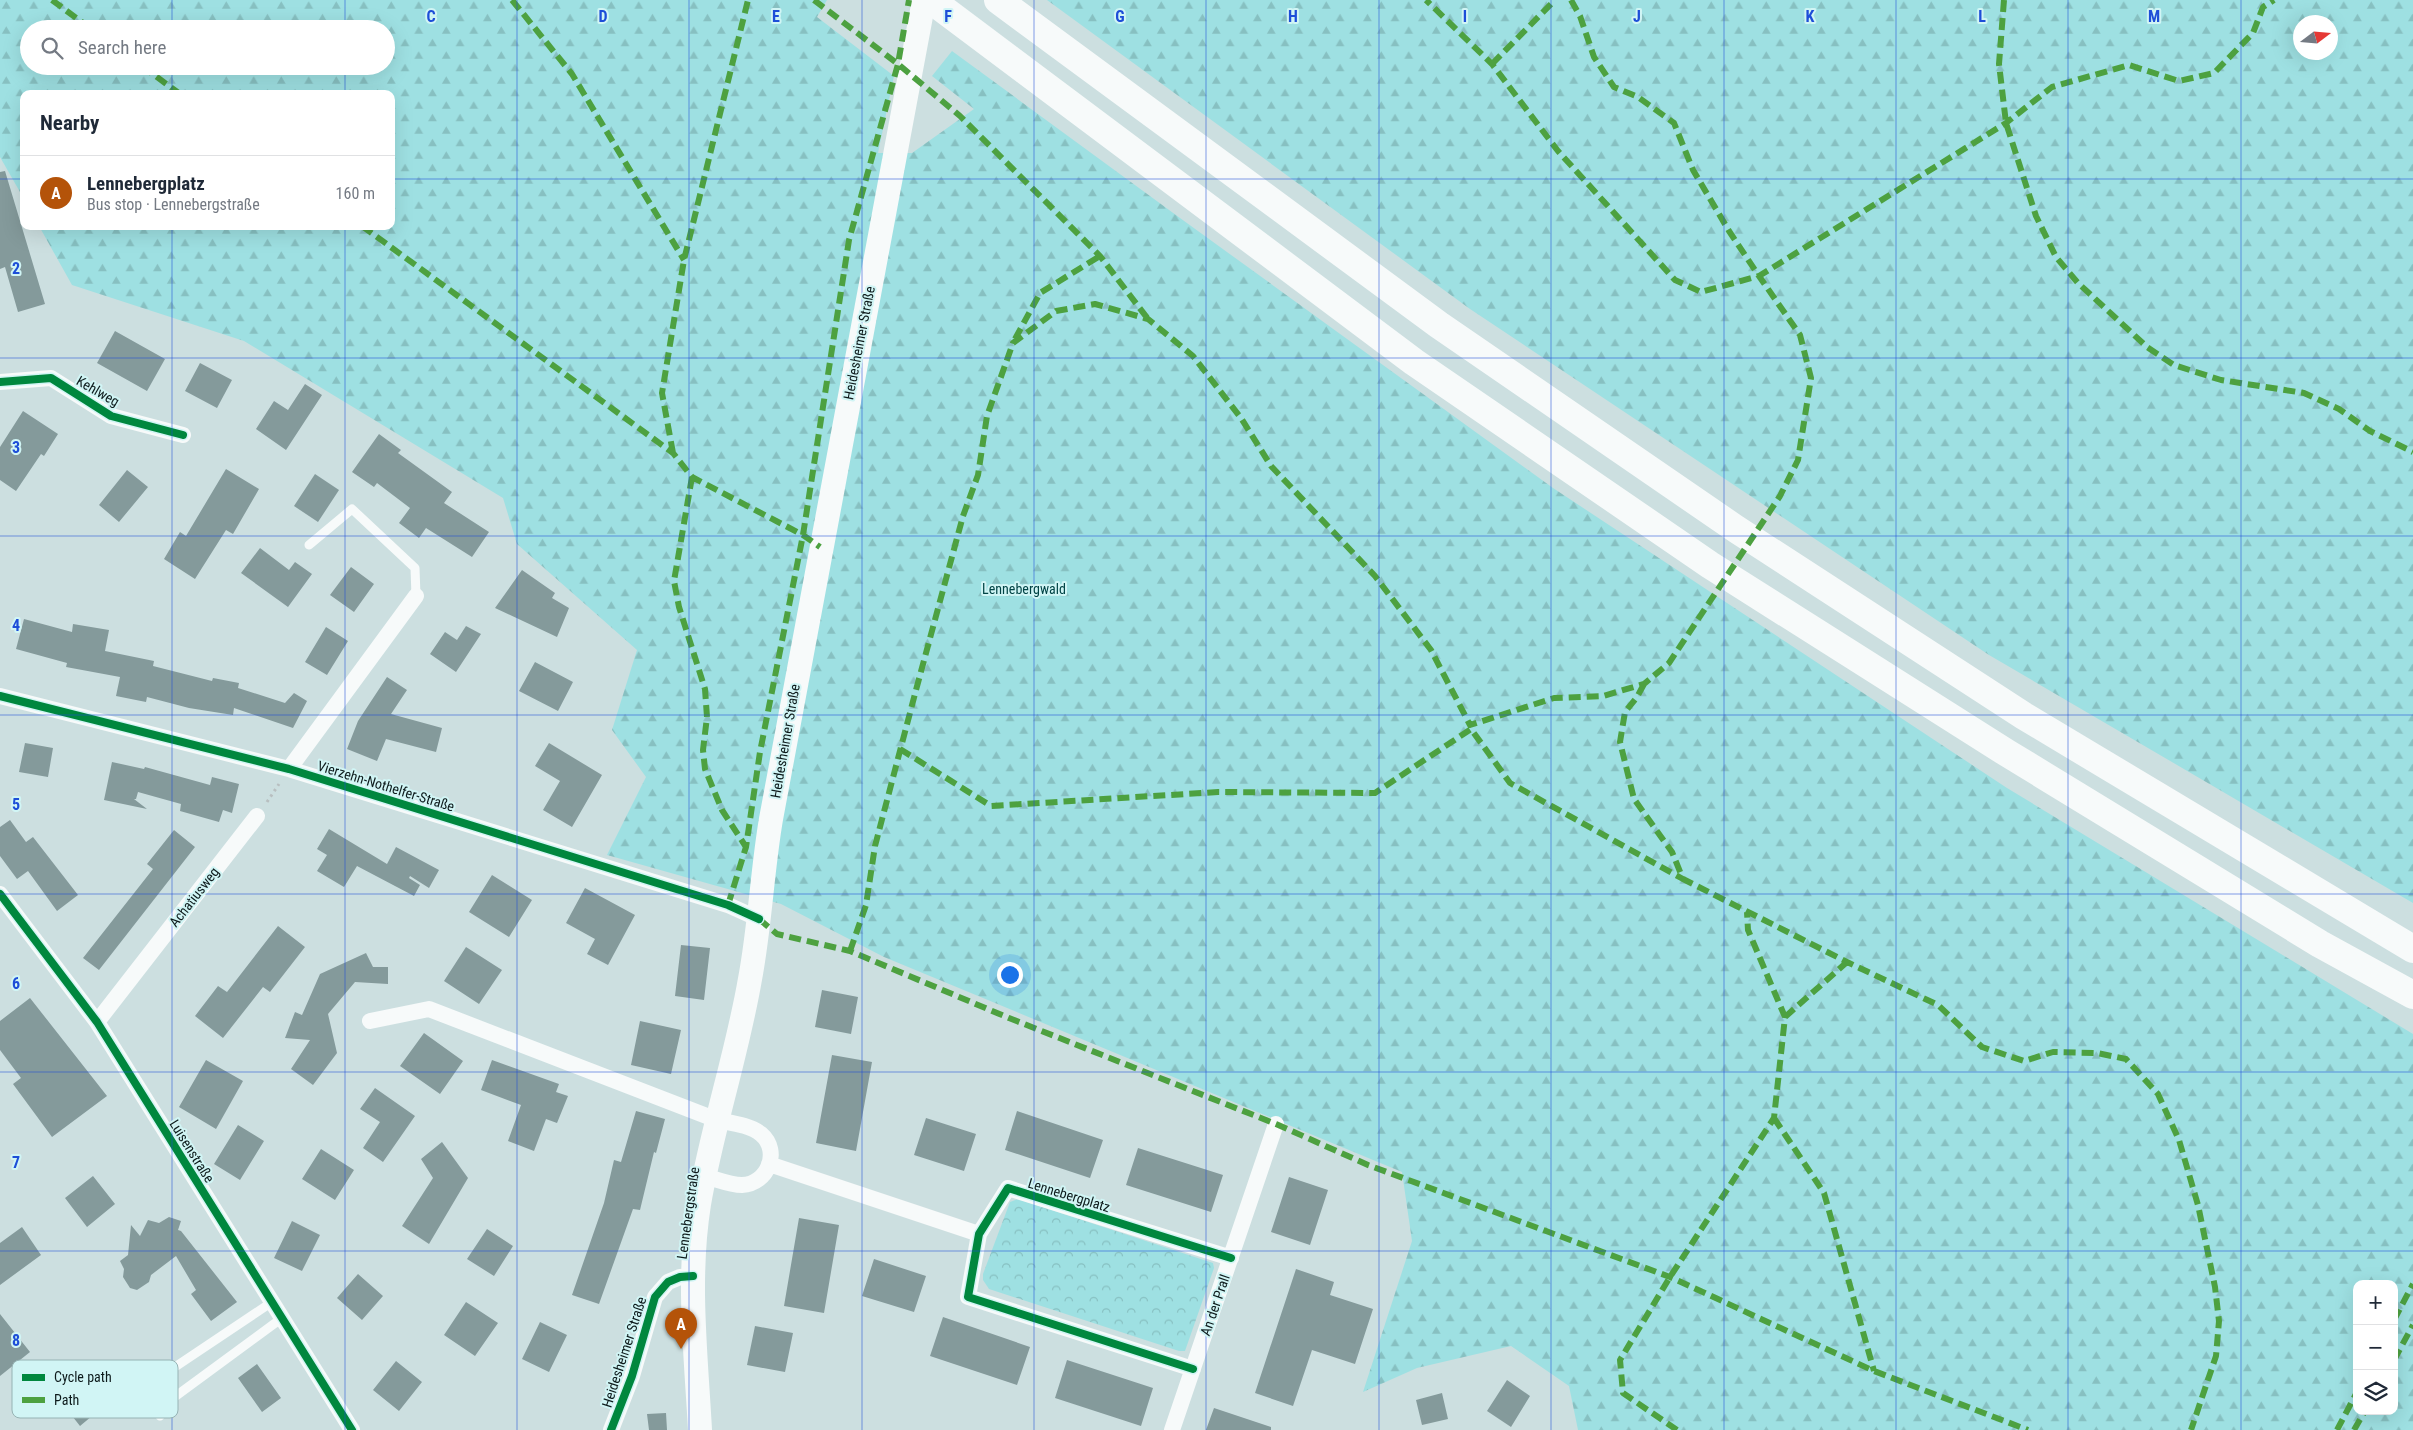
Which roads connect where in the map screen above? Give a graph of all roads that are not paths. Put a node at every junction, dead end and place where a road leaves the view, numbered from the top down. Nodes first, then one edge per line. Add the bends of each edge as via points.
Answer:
1 (998, 0) edge
2 (934, 4) edge
3 (0, 382) edge
4 (183, 436) dead end
5 (309, 545) dead end
6 (416, 596) joint
7 (0, 696) edge
8 (289, 769) junction
9 (257, 816) road end
10 (0, 894) edge
11 (758, 919) junction
12 (2413, 949) edge
13 (2413, 995) edge
14 (370, 1021) dead end
15 (97, 1022) junction
16 (717, 1120) junction
17 (1276, 1124) dead end
18 (770, 1164) junction
19 (704, 1176) junction
20 (980, 1234) junction
21 (1231, 1258) junction
22 (692, 1276) junction
23 (272, 1302) junction
24 (282, 1318) junction
25 (178, 1365) edge
26 (1193, 1369) junction
27 (178, 1394) edge
28 (352, 1430) edge
29 (612, 1430) edge
30 (700, 1430) edge
31 (1172, 1430) edge

1 - 12 highway via 1439,325 1736,529 2024,716
2 - 11 main road, Heidesheimer Straße via 771,818
2 - 13 highway via 1414,362 1710,565 2024,763 2320,944
3 - 4 street, Kehlweg via 51,378 111,416
5 - 6 lane via 352,509 415,568
6 - 8 street, Vierzehn-Nothelfer-Straße
7 - 8 street, Vierzehn-Nothelfer-Straße
8 - 11 street, Vierzehn-Nothelfer-Straße via 728,905
9 - 15 street, Achatiusweg
10 - 15 street, Luisenstraße
11 - 16 main road, Heidesheimer Straße via 758,938 748,992
14 - 16 street via 429,1009
15 - 23 street, Luisenstraße
16 - 18 street via 762,1135 770,1150
16 - 19 main road, Lennebergstraße
17 - 21 street, An der Prall
18 - 19 street via 764,1174 749,1184 740,1185
18 - 20 street
19 - 22 main road, Lennebergstraße
20 - 21 street, Lennebergplatz via 1008,1188
20 - 26 street, Lennebergplatz via 968,1297
21 - 26 street, An der Prall
22 - 29 street, Heidesheimer Straße via 668,1282 655,1297
22 - 30 main road, Lennebergstraße
23 - 24 street, Luisenstraße
23 - 25 lane
24 - 27 lane
24 - 28 street, Luisenstraße
26 - 31 street, An der Prall

